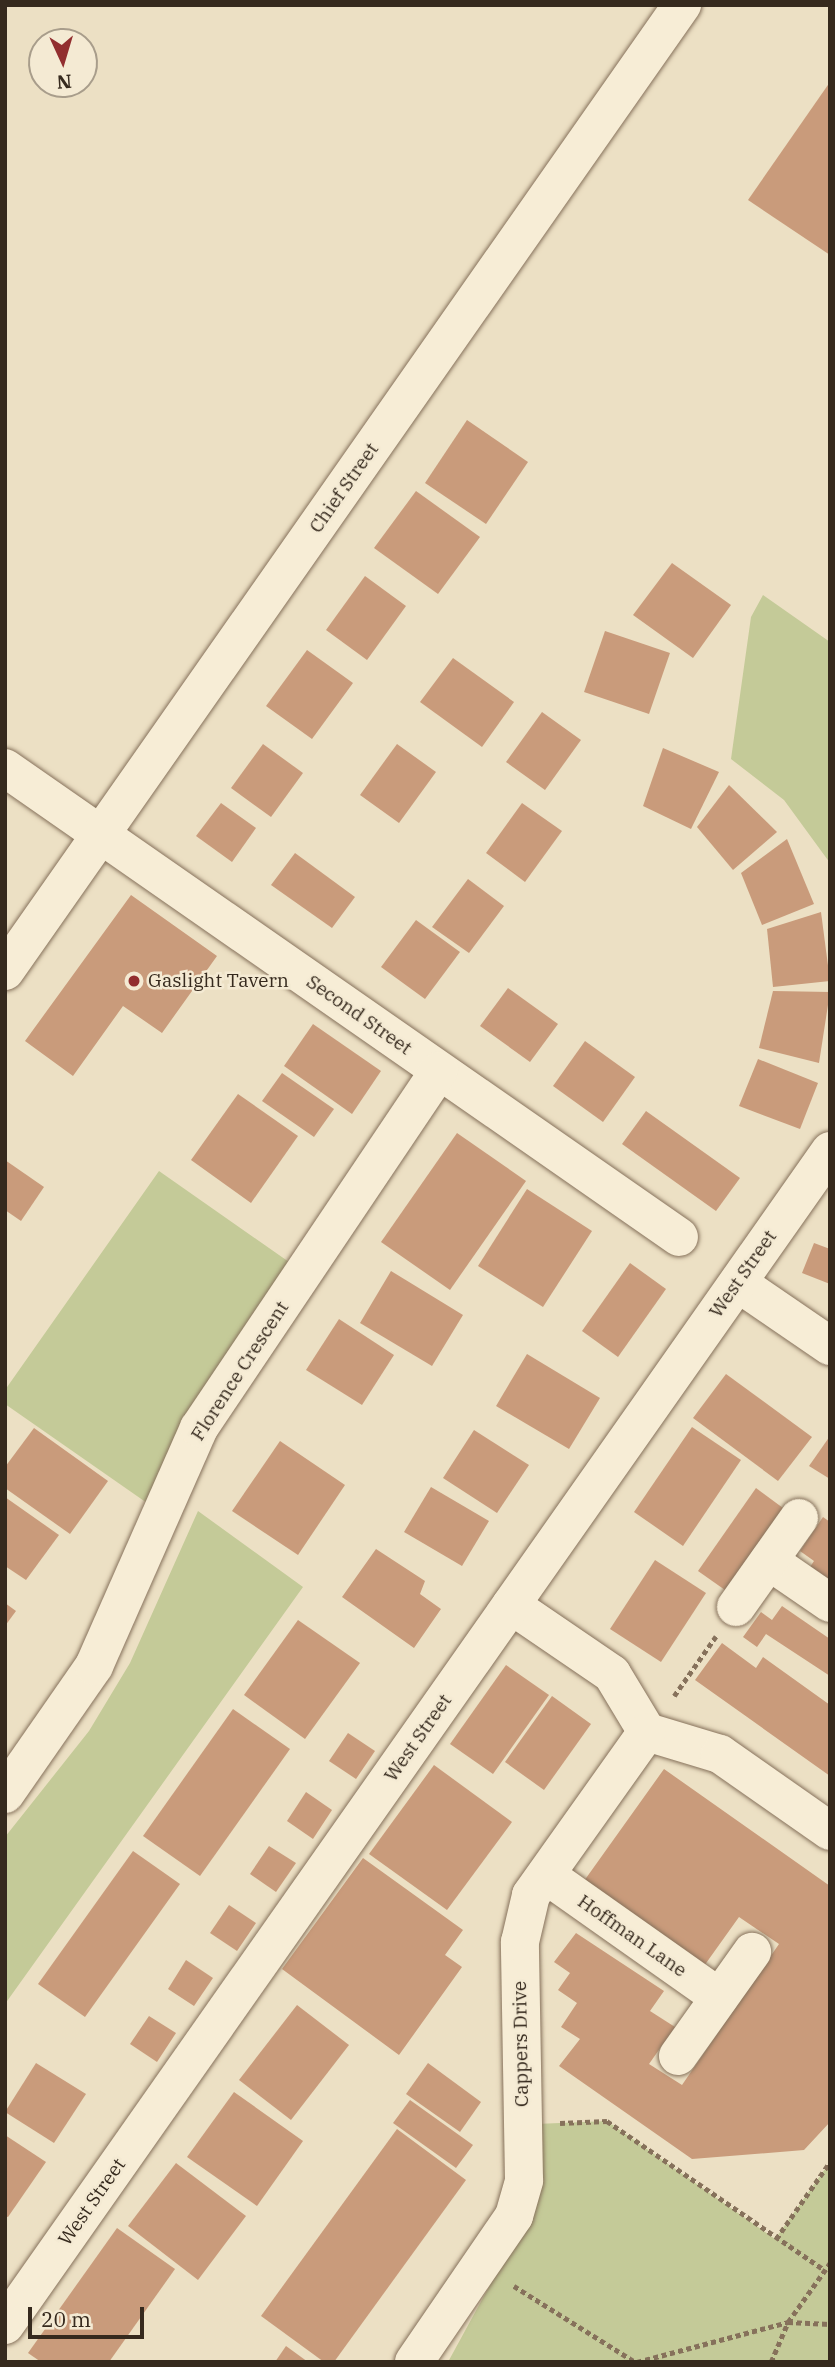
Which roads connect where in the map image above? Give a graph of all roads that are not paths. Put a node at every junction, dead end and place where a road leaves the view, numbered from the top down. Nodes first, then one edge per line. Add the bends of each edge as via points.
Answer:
1 (682, 5) edge
2 (5, 768) edge
3 (102, 835) junction
4 (5, 971) edge
5 (439, 1071) junction
6 (830, 1151) edge
7 (679, 1237) dead end
8 (738, 1283) junction
9 (830, 1346) edge
10 (799, 1518) dead end
11 (769, 1561) junction
12 (830, 1603) edge
13 (511, 1605) junction
14 (736, 1607) road end
15 (647, 1732) junction
16 (5, 1794) edge
17 (830, 1831) edge
18 (546, 1875) junction
19 (752, 1952) dead end
20 (719, 1997) junction
21 (678, 2056) dead end
22 (5, 2325) edge
23 (414, 2362) edge

1 - 3 street, Chief Street
2 - 3 street, Second Street
3 - 4 street, Chief Street
3 - 5 street, Second Street
5 - 7 street, Second Street
5 - 16 street, Florence Crescent via 199,1428 94,1666
6 - 8 street, West Street
8 - 9 street
8 - 13 street, West Street
10 - 11 street
11 - 12 street
11 - 14 street
13 - 15 street via 612,1674
13 - 22 street, West Street
15 - 17 street via 720,1754
15 - 18 street, Cappers Drive
18 - 20 street, Hoffman Lane
18 - 23 street, Cappers Drive via 531,1895 520,1942 524,2180 514,2216
19 - 20 street
20 - 21 street

